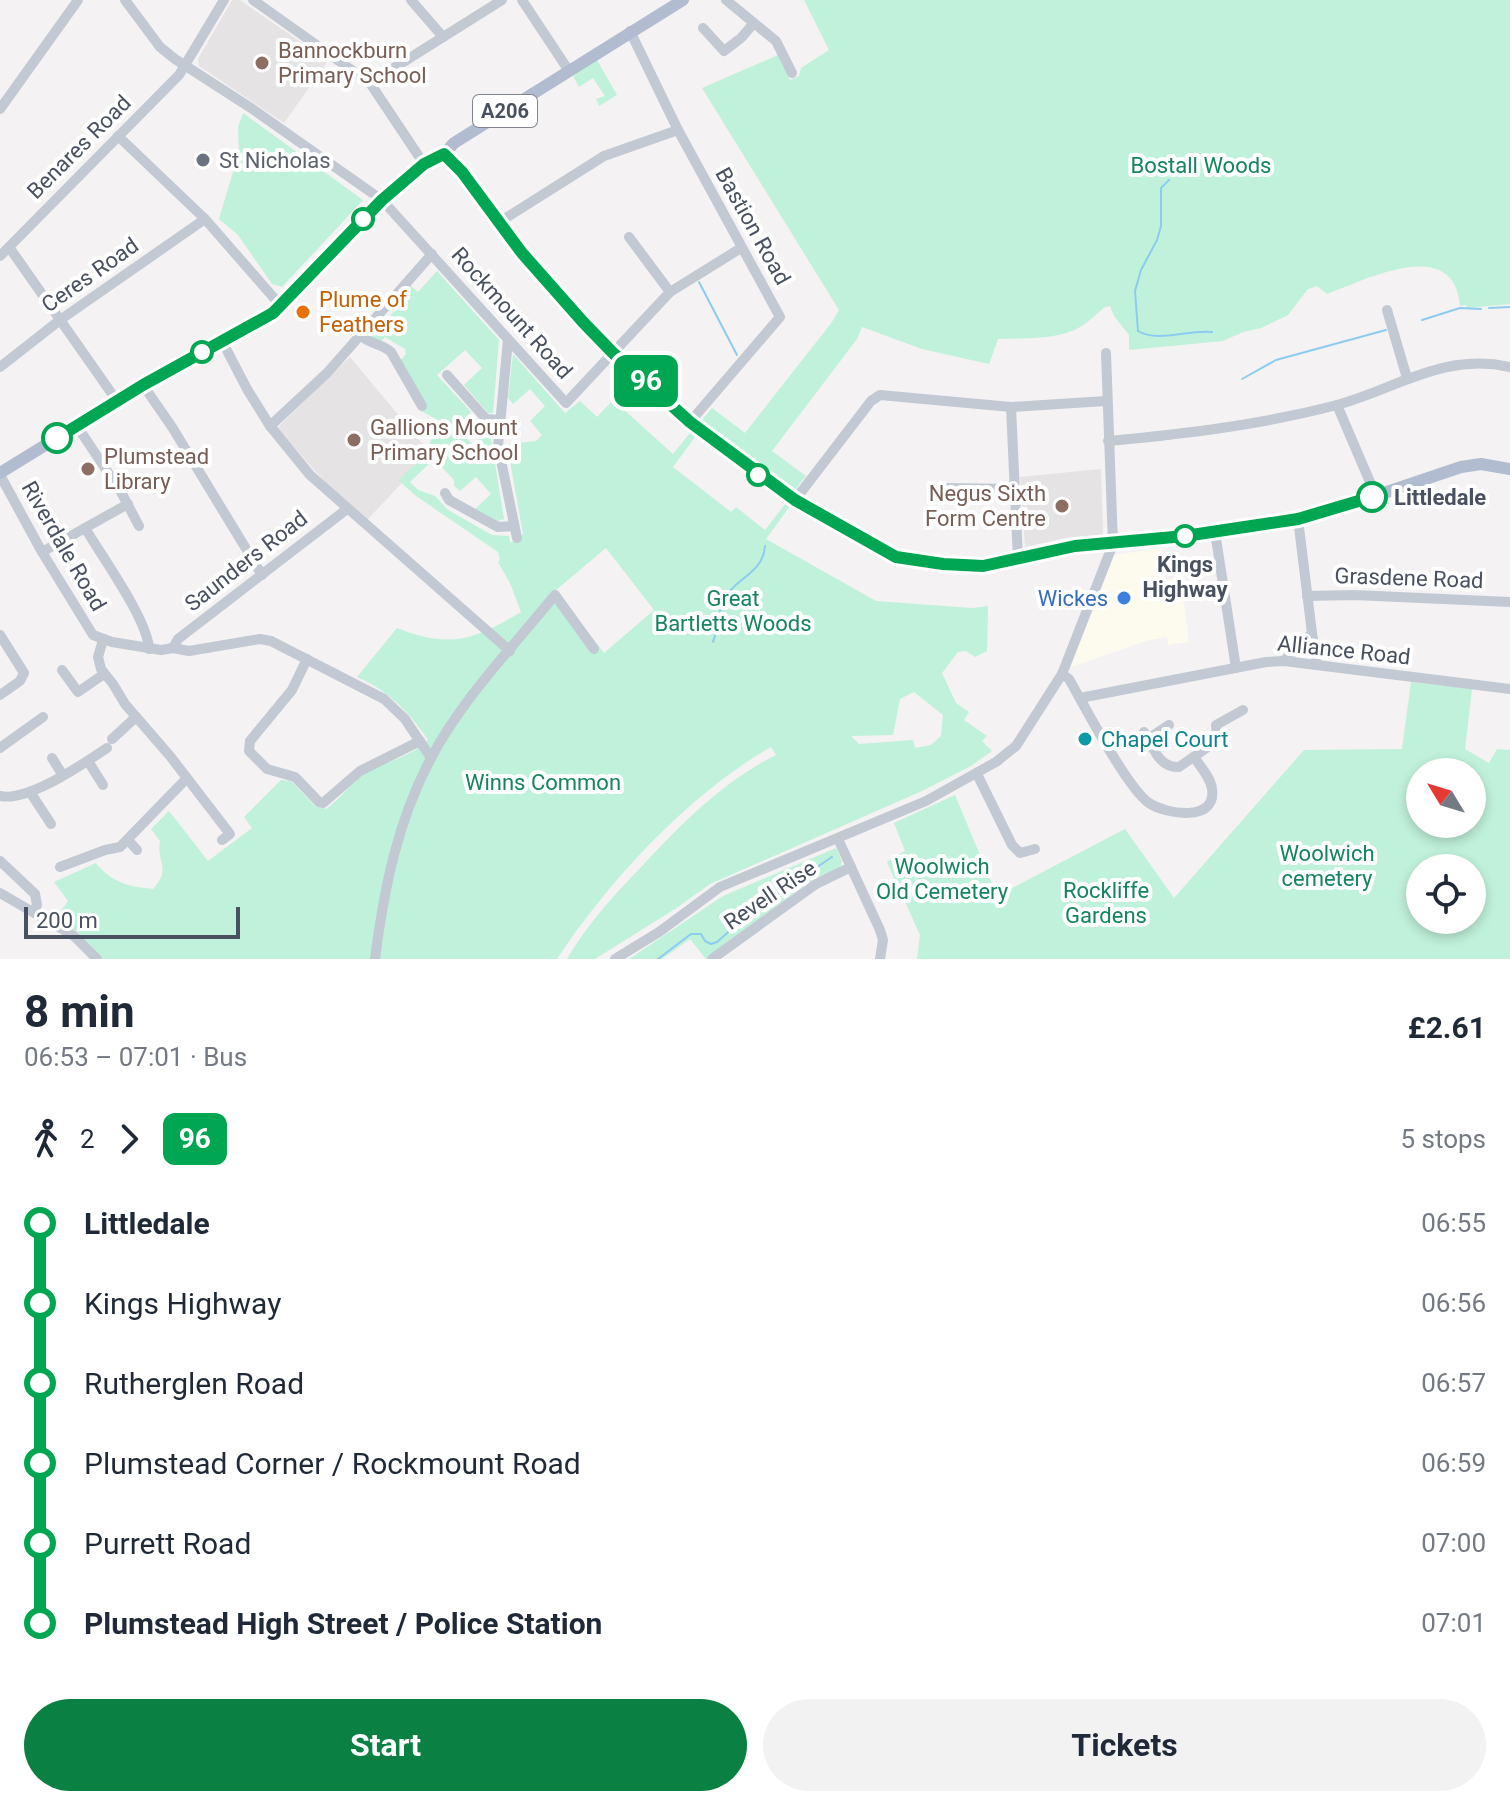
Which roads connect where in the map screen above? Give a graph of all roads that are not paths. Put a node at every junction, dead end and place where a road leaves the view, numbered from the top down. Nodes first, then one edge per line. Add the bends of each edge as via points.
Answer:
1 (78, 0) edge
2 (125, 0) edge
3 (224, 0) edge
4 (253, 0) edge
5 (411, 0) edge
6 (502, 0) edge
7 (522, 0) edge
8 (683, 0) edge
9 (726, 0) edge
10 (754, 23) junction
11 (703, 28) dead end
12 (630, 31) junction
13 (443, 37) junction
14 (186, 66) junction
15 (569, 71) junction
16 (792, 73) dead end
17 (370, 83) junction
18 (0, 109) edge
19 (678, 130) junction
20 (118, 136) junction
21 (444, 154) junction
22 (424, 164) junction
23 (382, 200) junction
24 (205, 219) junction
25 (498, 223) junction
26 (629, 237) dead end
27 (9, 247) junction
28 (741, 248) junction
29 (432, 254) junction
30 (0, 256) edge
31 (670, 292) junction
32 (281, 306) junction
33 (1387, 310) dead end
34 (60, 320) junction
35 (360, 335) junction
36 (508, 340) junction
37 (222, 341) junction
38 (612, 352) junction
39 (1106, 353) dead end
40 (0, 367) edge
41 (1510, 367) edge
42 (447, 375) dead end
43 (1407, 378) junction
44 (143, 385) junction
45 (117, 401) junction
46 (1106, 401) junction
47 (1337, 405) junction
48 (422, 406) dead end
49 (1011, 407) junction
50 (500, 420) junction
51 (690, 422) junction
52 (77, 426) junction
53 (270, 426) junction
54 (1108, 441) junction
55 (1510, 469) edge
56 (0, 474) edge
57 (946, 488) dead end
58 (1016, 489) junction
59 (445, 493) dead end
60 (1376, 496) junction
61 (795, 500) junction
62 (128, 504) junction
63 (347, 509) junction
64 (1298, 519) junction
65 (139, 526) dead end
66 (514, 526) junction
67 (85, 528) junction
68 (1215, 532) junction
69 (517, 538) dead end
70 (1113, 544) junction
71 (42, 552) junction
72 (1018, 559) junction
73 (262, 575) junction
74 (1307, 596) junction
75 (1510, 602) edge
76 (1312, 633) junction
77 (0, 635) edge
78 (103, 640) junction
79 (173, 648) junction
80 (149, 649) junction
81 (594, 649) dead end
82 (510, 651) junction
83 (307, 659) junction
84 (1284, 661) junction
85 (1317, 665) junction
86 (1236, 668) junction
87 (62, 670) dead end
88 (104, 674) junction
89 (1062, 674) junction
90 (1510, 689) edge
91 (0, 695) edge
92 (1080, 698) junction
93 (1243, 710) dead end
94 (43, 717) dead end
95 (136, 717) junction
96 (1169, 725) dead end
97 (420, 741) junction
98 (0, 748) edge
99 (1194, 757) junction
100 (52, 758) dead end
101 (431, 758) junction
102 (88, 761) junction
103 (62, 774) junction
104 (977, 774) junction
105 (187, 778) junction
106 (103, 785) dead end
107 (30, 792) junction
108 (0, 796) edge
109 (51, 824) dead end
110 (838, 839) junction
111 (128, 840) junction
112 (222, 840) dead end
113 (1035, 849) dead end
114 (137, 850) dead end
115 (0, 861) edge
116 (60, 867) dead end
117 (851, 867) junction
118 (0, 893) edge
119 (33, 912) junction
120 (97, 959) edge
121 (375, 959) edge
122 (615, 959) edge
123 (712, 959) edge
124 (880, 959) edge

1 - 18 street
2 - 14 street, Rockmount Road via 160,47
3 - 14 street, Benares Road
4 - 17 street
5 - 13 street
6 - 13 street
7 - 15 street
8 - 12 main road, A206
9 - 10 street
10 - 11 street via 724,51
10 - 16 street via 776,41
12 - 15 main road, A206
12 - 19 street, Bastion Road
13 - 17 street
14 - 20 street, Benares Road
14 - 23 street, Rockmount Road
15 - 21 main road, A206
17 - 22 street
19 - 25 street via 604,156
19 - 28 street, Bastion Road
20 - 24 street
20 - 27 street, Benares Road
21 - 22 main road, A206
21 - 25 main road
22 - 23 main road, A206
23 - 29 street, Rockmount Road
23 - 32 main road, A206
24 - 32 street
24 - 34 street, Ceres Road
25 - 38 main road
26 - 31 street
27 - 30 street, Benares Road
27 - 34 street
28 - 31 street
28 - 51 street, Bastion Road via 780,317
29 - 35 street
29 - 36 street, Rockmount Road
31 - 38 street
32 - 37 main road, A206
33 - 43 street
34 - 40 street, Ceres Road
34 - 45 street
35 - 48 street via 391,352
35 - 53 street
36 - 38 street, Rockmount Road via 566,403
36 - 50 street
37 - 44 main road, A206
37 - 53 street
38 - 51 main road
39 - 46 street
41 - 43 street via 1461,363
42 - 50 street via 486,419
43 - 47 street
44 - 45 main road, A206
44 - 73 street
45 - 52 main road, A206
46 - 49 street
46 - 54 street
47 - 54 street via 1236,428
47 - 60 street
49 - 58 street
49 - 61 street via 880,395
50 - 66 street via 498,446
51 - 61 main road
52 - 56 main road, A206
52 - 62 street
53 - 63 street via 310,475
54 - 70 street
55 - 60 main road via 1461,467
56 - 71 street, Riverdale Road
57 - 58 street
58 - 72 street
59 - 66 street via 498,527
60 - 64 main road
61 - 72 main road via 896,557 973,566
62 - 65 street
62 - 67 street
63 - 73 street, Saunders Road
63 - 82 street
64 - 68 main road
64 - 74 street
66 - 69 street
67 - 71 street
67 - 80 street via 133,609
68 - 70 main road
68 - 86 street
70 - 72 main road
70 - 89 street
71 - 78 street, Riverdale Road via 89,631
73 - 79 street, Saunders Road
74 - 75 street, Grasdene Road
74 - 76 street
76 - 84 street
76 - 85 street
77 - 91 street via 24,673
78 - 80 street, Riverdale Road
78 - 88 street via 98,664
79 - 80 street, Riverdale Road
79 - 83 street, Riverdale Road via 189,651 266,639
81 - 82 street via 555,595
82 - 101 street
83 - 97 street, Riverdale Road via 384,699
83 - 97 street via 292,690 248,747 259,764 295,777 323,803 360,771
84 - 85 street, Alliance Road
84 - 86 street, Alliance Road
85 - 90 street, Alliance Road
86 - 92 street, Alliance Road
87 - 88 street via 78,692
88 - 95 street
89 - 92 street
89 - 104 street via 1016,746
92 - 99 street via 1142,797 1157,807 1195,813 1209,804 1212,786
93 - 99 street via 1216,725 1215,742
94 - 98 street
95 - 102 street
95 - 105 street
96 - 99 street via 1146,735 1167,766 1179,767
97 - 101 street, Riverdale Road
100 - 103 street
101 - 121 street via 396,843
102 - 103 street
102 - 106 street
103 - 107 street
104 - 110 street
104 - 113 street via 1012,845 1020,853
105 - 111 street
105 - 112 street via 209,800 230,834
107 - 108 street
107 - 109 street
110 - 117 street
110 - 122 street via 720,887
111 - 114 street
111 - 116 street
115 - 119 street via 35,894
117 - 123 street, Revell Rise via 816,884
117 - 124 street via 880,930
118 - 119 street
119 - 120 street via 74,936

